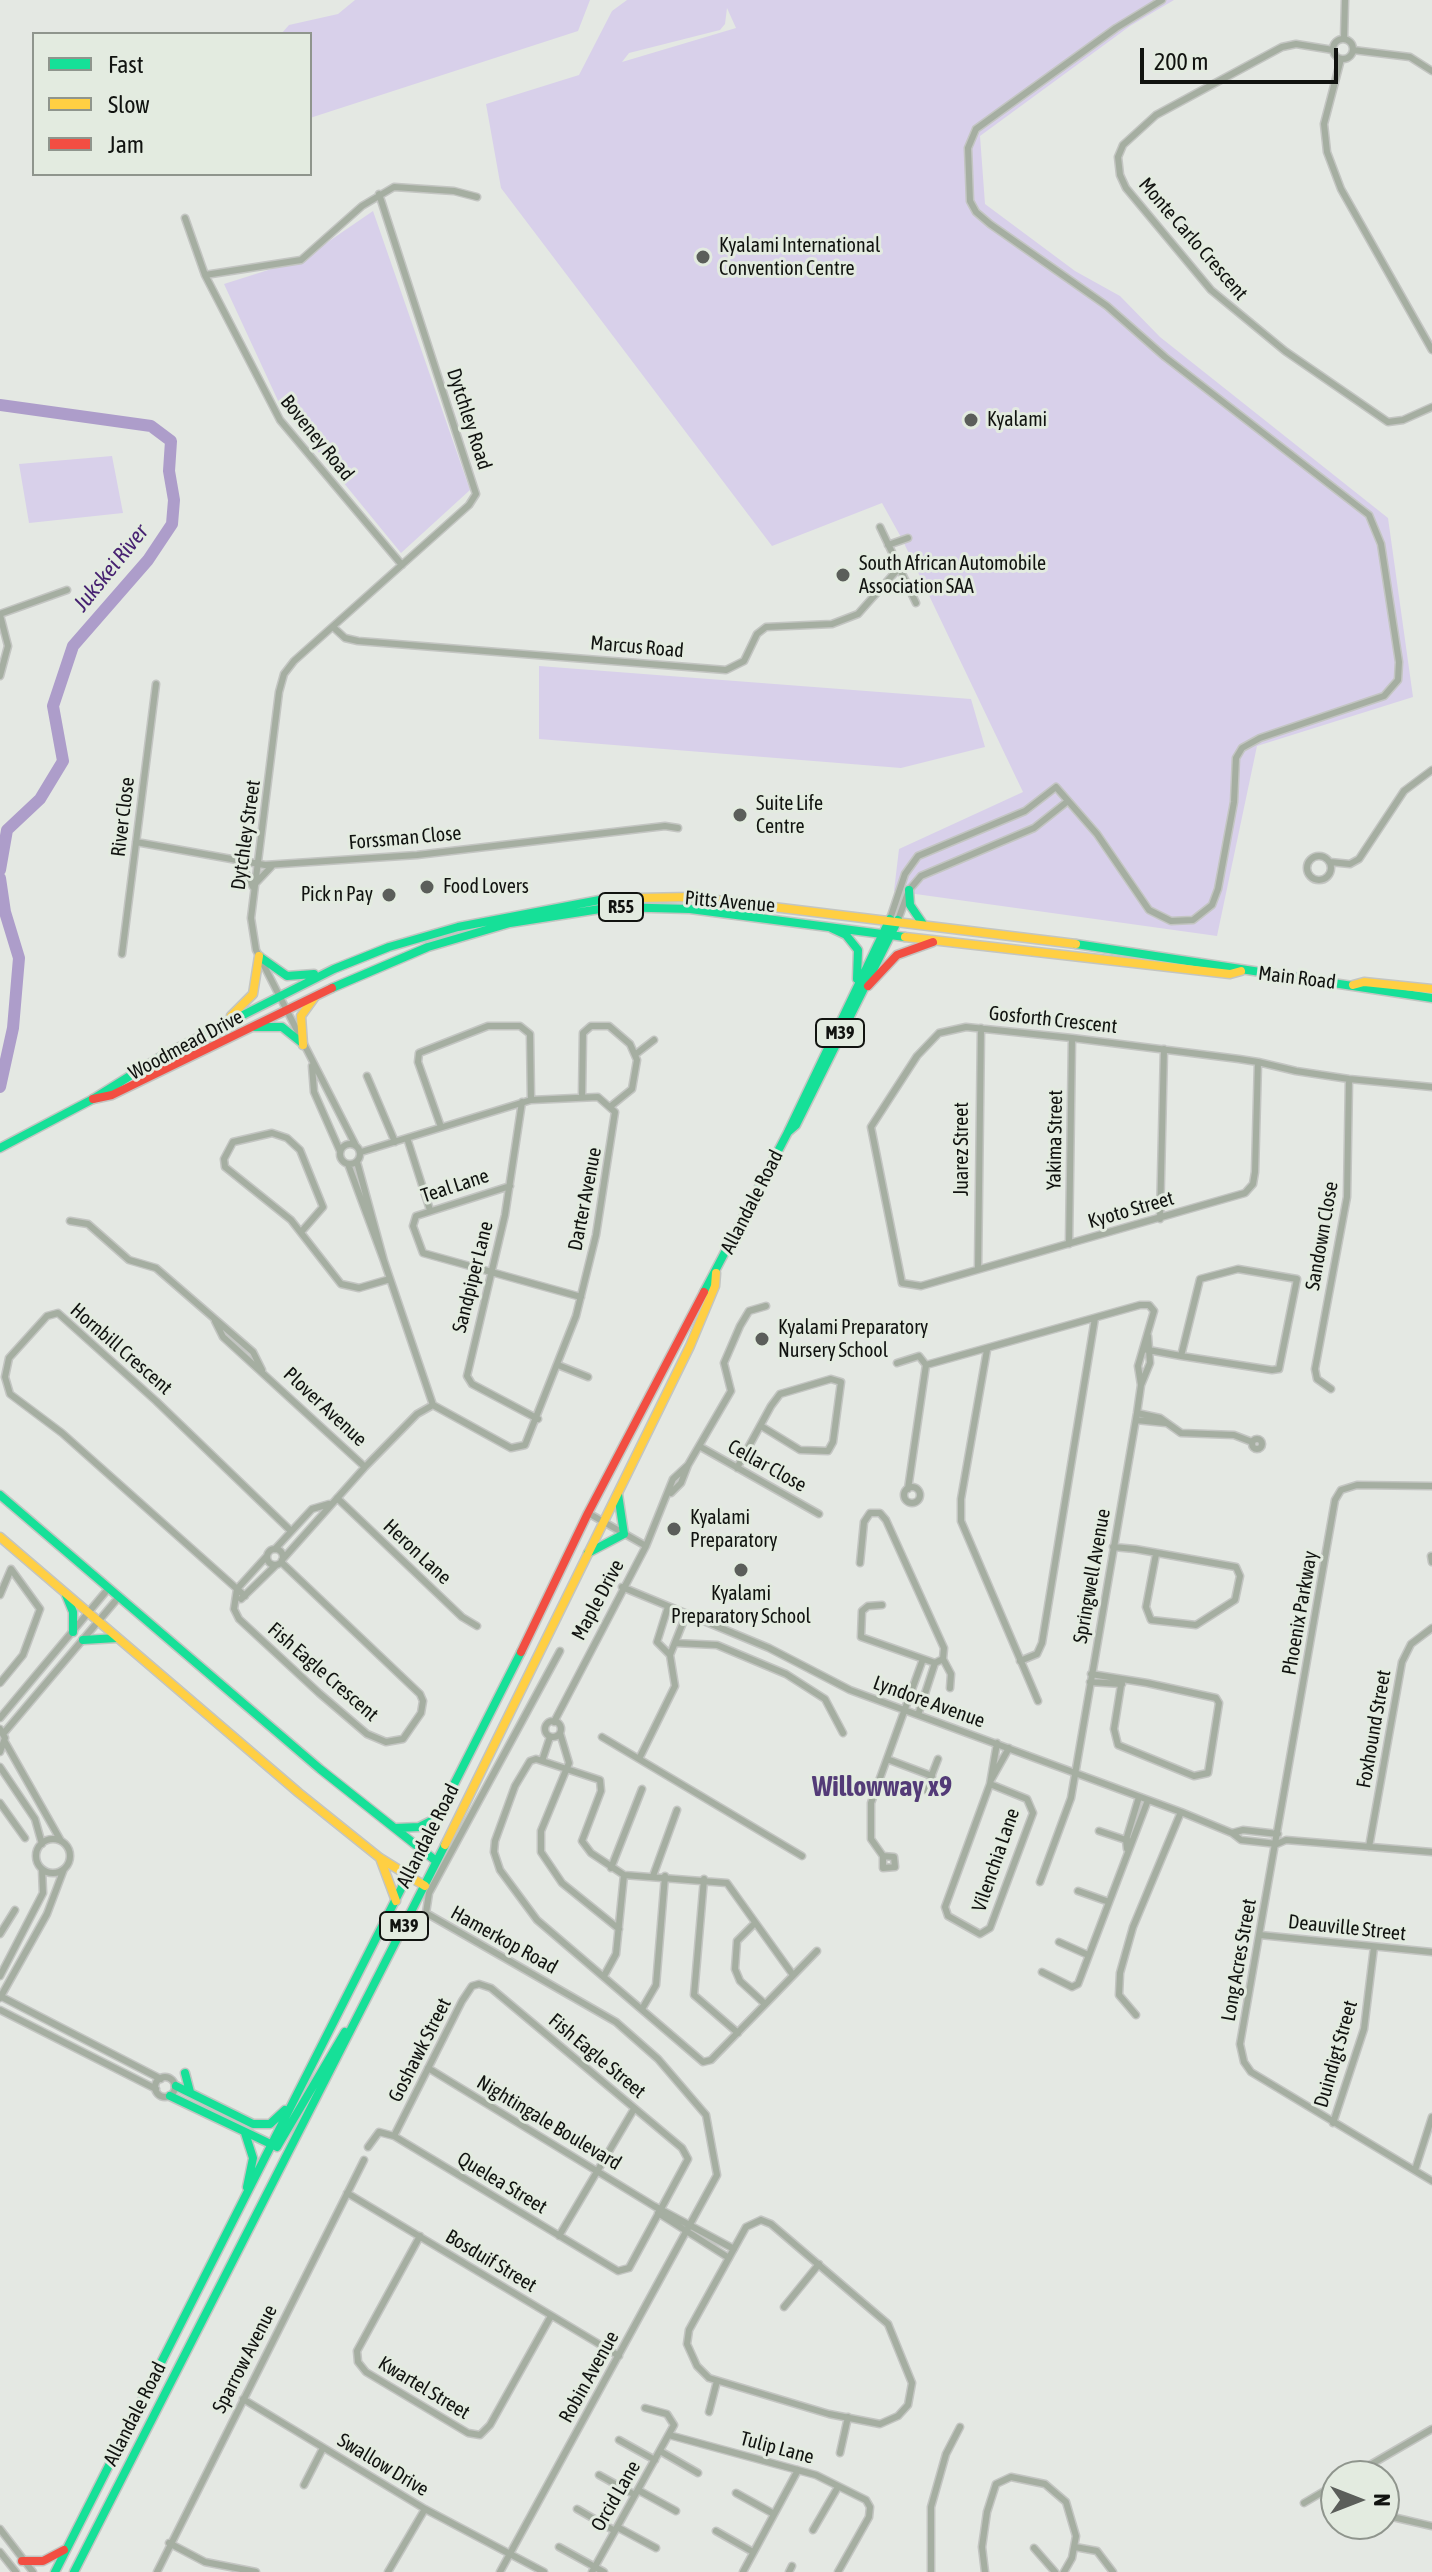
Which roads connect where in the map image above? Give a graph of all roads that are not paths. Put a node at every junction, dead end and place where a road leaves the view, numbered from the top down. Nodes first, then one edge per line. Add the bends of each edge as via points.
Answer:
1 (1162, 0) edge
2 (1345, 0) edge
3 (1344, 39) junction
4 (1333, 50) junction
5 (1353, 50) junction
6 (1341, 59) junction
7 (1432, 71) edge
8 (379, 194) junction
9 (477, 197) dead end
10 (185, 218) dead end
11 (205, 275) junction
12 (1432, 350) edge
13 (1432, 407) edge
14 (880, 527) dead end
15 (908, 538) dead end
16 (888, 545) junction
17 (402, 565) junction
18 (898, 569) junction
19 (67, 590) dead end
20 (916, 603) dead end
21 (0, 614) edge
22 (333, 627) junction
23 (284, 674) joint
24 (0, 676) edge
25 (156, 684) dead end
26 (1432, 770) edge
27 (1068, 801) junction
28 (678, 828) dead end
29 (136, 842) junction
30 (239, 861) junction
31 (1330, 862) junction
32 (258, 864) junction
33 (275, 864) junction
34 (255, 888) junction
35 (909, 890) junction
36 (894, 920) junction
37 (823, 924) junction
38 (923, 924) junction
39 (888, 933) junction
40 (936, 941) junction
41 (122, 954) dead end
42 (259, 957) junction
43 (1191, 964) junction
44 (334, 969) junction
45 (1353, 985) junction
46 (1432, 989) edge
47 (323, 991) junction
48 (280, 994) junction
49 (856, 995) junction
50 (1432, 998) edge
51 (286, 1007) junction
52 (981, 1028) junction
53 (246, 1029) junction
54 (213, 1030) junction
55 (1072, 1038) junction
56 (654, 1040) dead end
57 (303, 1044) junction
58 (1164, 1049) junction
59 (636, 1054) junction
60 (1258, 1062) junction
61 (312, 1066) junction
62 (367, 1076) dead end
63 (1349, 1079) junction
64 (1432, 1087) edge
65 (582, 1097) junction
66 (93, 1099) junction
67 (531, 1100) junction
68 (522, 1102) junction
69 (611, 1106) junction
70 (441, 1127) junction
71 (407, 1138) junction
72 (395, 1142) junction
73 (355, 1144) junction
74 (0, 1148) edge
75 (340, 1151) junction
76 (361, 1152) junction
77 (357, 1162) junction
78 (348, 1164) junction
79 (510, 1186) junction
80 (430, 1210) junction
81 (1160, 1219) junction
82 (70, 1221) dead end
83 (302, 1231) junction
84 (1069, 1244) junction
85 (384, 1261) junction
86 (978, 1269) junction
87 (716, 1273) junction
88 (490, 1274) junction
89 (899, 1278) joint
90 (390, 1279) junction
91 (581, 1297) junction
92 (766, 1306) dead end
93 (1095, 1318) junction
94 (987, 1350) junction
95 (1147, 1350) junction
96 (1181, 1356) junction
97 (897, 1363) dead end
98 (558, 1365) junction
99 (926, 1365) junction
100 (588, 1377) dead end
101 (1141, 1385) junction
102 (1331, 1389) dead end
103 (433, 1405) junction
104 (1137, 1417) junction
105 (538, 1419) junction
106 (761, 1426) junction
107 (1252, 1442) dead end
108 (699, 1446) junction
109 (365, 1467) junction
110 (737, 1468) junction
111 (1432, 1486) edge
112 (908, 1489) dead end
113 (618, 1490) junction
114 (0, 1495) edge
115 (334, 1500) junction
116 (588, 1513) junction
117 (819, 1514) dead end
118 (602, 1521) junction
119 (291, 1531) junction
120 (624, 1534) junction
121 (0, 1537) edge
122 (646, 1546) junction
123 (1113, 1547) junction
124 (275, 1549) junction
125 (1156, 1554) junction
126 (585, 1555) junction
127 (266, 1557) junction
128 (280, 1562) junction
129 (860, 1563) dead end
130 (622, 1587) junction
131 (108, 1589) junction
132 (237, 1589) junction
133 (65, 1592) junction
134 (0, 1595) edge
135 (245, 1596) junction
136 (118, 1598) junction
137 (236, 1602) junction
138 (882, 1605) dead end
139 (668, 1607) junction
140 (90, 1612) junction
141 (686, 1615) junction
142 (99, 1621) junction
143 (477, 1626) dead end
144 (1432, 1628) edge
145 (73, 1632) junction
146 (118, 1638) junction
147 (83, 1640) junction
148 (675, 1643) junction
149 (560, 1651) dead end
150 (670, 1655) junction
151 (923, 1659) junction
152 (943, 1659) junction
153 (1020, 1661) junction
154 (935, 1663) junction
155 (1091, 1678) junction
156 (1124, 1682) junction
157 (0, 1683) edge
158 (950, 1688) dead end
159 (1038, 1701) dead end
160 (907, 1711) junction
161 (918, 1715) junction
162 (0, 1718) edge
163 (554, 1722) junction
164 (560, 1733) junction
165 (843, 1733) dead end
166 (3, 1735) edge
167 (550, 1737) junction
168 (602, 1737) dead end
169 (997, 1743) junction
170 (1009, 1748) junction
171 (0, 1752) edge
172 (639, 1759) junction
173 (887, 1759) junction
174 (938, 1759) dead end
175 (542, 1761) junction
176 (0, 1767) edge
177 (567, 1768) junction
178 (1075, 1772) junction
179 (932, 1776) junction
180 (990, 1782) junction
181 (642, 1789) dead end
182 (926, 1790) dead end
183 (1139, 1797) junction
184 (1148, 1800) junction
185 (0, 1802) edge
186 (677, 1810) dead end
187 (1181, 1812) junction
188 (437, 1818) junction
189 (396, 1828) junction
190 (1099, 1831) dead end
191 (1232, 1833) junction
192 (1278, 1834) junction
193 (25, 1838) dead end
194 (1286, 1840) junction
195 (61, 1841) junction
196 (1130, 1841) junction
197 (42, 1844) junction
198 (1277, 1844) junction
199 (1369, 1847) junction
200 (422, 1849) junction
201 (1432, 1852) edge
202 (802, 1856) dead end
203 (883, 1856) dead end
204 (380, 1858) junction
205 (436, 1861) junction
206 (611, 1868) junction
207 (42, 1869) junction
208 (64, 1869) junction
209 (408, 1875) junction
210 (624, 1875) junction
211 (653, 1876) junction
212 (665, 1876) junction
213 (704, 1879) junction
214 (1040, 1882) dead end
215 (425, 1886) junction
216 (1078, 1891) dead end
217 (396, 1901) junction
218 (1109, 1902) junction
219 (15, 1910) dead end
220 (755, 1923) junction
221 (619, 1929) junction
222 (0, 1934) edge
223 (1260, 1935) junction
224 (1059, 1942) dead end
225 (1374, 1947) junction
226 (817, 1951) dead end
227 (1432, 1952) edge
228 (1088, 1955) junction
229 (1042, 1972) dead end
230 (793, 1975) junction
231 (0, 1976) edge
232 (604, 1976) junction
233 (479, 1984) joint
234 (0, 1996) edge
235 (765, 2004) junction
236 (363, 2007) junction
237 (642, 2009) junction
238 (0, 2010) edge
239 (1136, 2015) dead end
240 (738, 2033) junction
241 (428, 2068) junction
242 (185, 2073) dead end
243 (308, 2073) junction
244 (161, 2079) junction
245 (176, 2086) junction
246 (156, 2089) junction
247 (190, 2093) junction
248 (170, 2096) junction
249 (634, 2109) junction
250 (1432, 2117) edge
251 (1333, 2123) junction
252 (245, 2132) junction
253 (394, 2136) junction
254 (272, 2146) junction
255 (368, 2147) dead end
256 (364, 2160) dead end
257 (1415, 2170) junction
258 (598, 2171) junction
259 (717, 2175) joint
260 (1432, 2181) edge
261 (347, 2193) junction
262 (240, 2210) junction
263 (658, 2210) junction
264 (689, 2225) junction
265 (685, 2232) junction
266 (420, 2236) junction
267 (559, 2236) junction
268 (734, 2249) junction
269 (729, 2258) junction
270 (819, 2264) junction
271 (784, 2307) dead end
272 (551, 2316) junction
273 (619, 2356) junction
274 (717, 2381) junction
275 (243, 2399) junction
276 (645, 2408) dead end
277 (709, 2412) dead end
278 (848, 2417) junction
279 (960, 2427) dead end
280 (1432, 2429) edge
281 (669, 2435) junction
282 (619, 2440) dead end
283 (323, 2448) junction
284 (660, 2451) junction
285 (840, 2453) dead end
286 (655, 2460) junction
287 (1382, 2460) edge
288 (798, 2470) junction
289 (698, 2473) dead end
290 (599, 2475) dead end
291 (304, 2485) dead end
292 (838, 2487) junction
293 (637, 2493) junction
294 (736, 2493) dead end
295 (1320, 2494) edge
296 (1304, 2503) dead end
297 (425, 2509) junction
298 (577, 2509) dead end
299 (676, 2511) dead end
300 (774, 2514) junction
301 (1400, 2521) edge
302 (1432, 2526) edge
303 (0, 2529) edge
304 (616, 2529) junction
305 (813, 2530) dead end
306 (716, 2531) dead end
307 (169, 2543) junction
308 (68, 2547) junction
309 (559, 2547) dead end
310 (1075, 2547) junction
311 (656, 2548) dead end
312 (1034, 2548) dead end
313 (0, 2552) edge
314 (753, 2552) junction
315 (509, 2555) junction
316 (22, 2561) junction
317 (76, 2570) edge
318 (502, 2570) edge
319 (593, 2570) edge
320 (16, 2572) edge
321 (33, 2572) edge
322 (55, 2572) edge
323 (157, 2572) edge
324 (250, 2572) edge
325 (388, 2572) edge
326 (512, 2572) edge
327 (544, 2572) edge
328 (604, 2572) edge
329 (743, 2572) edge
330 (838, 2572) edge
331 (931, 2572) edge
332 (985, 2572) edge
333 (1055, 2572) edge
334 (1064, 2572) edge
335 (1113, 2572) edge

1 - 27 street via 976,129 968,148 970,201 983,219 1107,306 1369,515 1381,544 1400,672 1384,696 1242,748 1236,758 1234,802 1218,889 1212,905 1193,920 1171,921 1149,910
2 - 3 street
3 - 4 street
3 - 5 street
4 - 6 street
4 - 13 street, Monte Carlo Crescent via 1282,47 1156,115 1123,145 1120,175 1211,290 1274,342 1383,420 1397,422
5 - 6 street
5 - 7 street via 1410,57
6 - 12 street via 1324,124 1327,152 1341,189
8 - 9 street via 400,186
8 - 11 street via 301,260
8 - 17 street, Dytchley Road via 476,491 472,502
10 - 11 street, Boveney Road
11 - 17 street, Boveney Road via 280,420
14 - 16 street
15 - 16 street
16 - 18 street
17 - 22 street, Dytchley Road
18 - 20 street
18 - 22 street, Marcus Road via 858,614 832,624 766,627 744,661 726,670 358,641
19 - 21 street
21 - 24 street via 8,646
22 - 23 street, Dytchley Road
23 - 32 street, Dytchley Street
25 - 29 street, River Close
26 - 31 street via 1404,791 1359,859 1350,864
27 - 35 street via 1043,823 933,869
27 - 36 street via 1056,787 1025,811 918,856 905,874
28 - 33 street, Forssman Close
29 - 30 street, Forssman Close
29 - 41 street, River Close
30 - 32 street, Forssman Close
30 - 34 street
31 - 31 street via 1325,879 1317,881 1308,874 1313,857
32 - 33 street, Forssman Close
32 - 34 street, Dytchley Street
33 - 34 street
34 - 42 street, Dytchley Street via 251,934
35 - 36 street
35 - 38 main road via 910,905
36 - 38 main road, Pitts Avenue / R55
36 - 39 main road, Allandale Road / M39
36 - 44 main road, Pitts Avenue / R55 via 691,897 610,898 458,927
37 - 39 main road, Pitts Avenue / R55
37 - 47 main road, Pitts Avenue / R55 via 678,908 574,911 476,932
37 - 49 main road via 846,935 858,950
38 - 43 main road, Pitts Avenue / R55
39 - 40 main road, Pitts Avenue / R55
39 - 49 main road, Allandale Road / M39
40 - 43 main road, Pitts Avenue / R55
40 - 49 main road via 897,955
42 - 44 main road via 294,977
42 - 48 street, Dytchley Street
42 - 54 main road via 253,994
43 - 45 main road, Main Road / R55 via 1230,974
44 - 48 main road, Pitts Avenue / R55
45 - 46 main road, Main Road / R55
45 - 50 main road, Main Road / R55
47 - 51 main road, Pitts Avenue / R55
47 - 57 main road via 302,1012
48 - 51 street, Dytchley Street
48 - 54 main road, Woodmead Drive / R55
49 - 87 main road, Allandale Road / M39
51 - 53 main road, Woodmead Drive / R55
51 - 57 street, Dytchley Street
52 - 55 street, Gosforth Crescent
52 - 86 street, Juarez Street
52 - 89 street, Gosforth Crescent via 949,1029 932,1037 871,1127
53 - 57 main road via 275,1026
53 - 66 main road, Woodmead Drive / R55 via 112,1095
54 - 66 main road, Woodmead Drive / R55
55 - 58 street, Gosforth Crescent
55 - 84 street, Yakima Street
56 - 59 street
57 - 61 street, Dytchley Street
58 - 60 street, Gosforth Crescent
58 - 81 street
59 - 65 street via 613,1028 587,1027 582,1038
59 - 69 street via 635,1084
60 - 63 street, Gosforth Crescent
60 - 81 street, Kyoto Street via 1251,1188
61 - 73 street via 328,1086
61 - 75 street via 314,1092
62 - 72 street
63 - 64 street, Gosforth Crescent
63 - 102 street, Sandown Close via 1347,1197 1315,1369 1317,1379
65 - 67 street
65 - 69 street via 598,1097
66 - 74 main road, Woodmead Drive / R55
67 - 68 street
67 - 70 street via 528,1032 520,1026 488,1026 419,1053
68 - 70 street
68 - 79 street, Sandpiper Lane
69 - 91 street, Darter Avenue via 615,1124
70 - 71 street
71 - 72 street
71 - 80 street
72 - 76 street
73 - 75 street
73 - 76 street
75 - 78 street
76 - 77 street
77 - 78 street
77 - 85 street
78 - 85 street
79 - 80 street, Teal Lane
79 - 88 street, Sandpiper Lane
80 - 88 street, Teal Lane via 413,1221 425,1255
81 - 84 street, Kyoto Street
82 - 109 street, Plover Avenue via 88,1224 129,1260 156,1268 253,1352 262,1370
83 - 83 street via 225,1167 233,1142 272,1133 300,1150 323,1207
83 - 90 street via 345,1287
84 - 86 street, Kyoto Street
85 - 90 street
86 - 89 street, Kyoto Street via 912,1288
87 - 113 main road, Allandale Road / M39 via 690,1346
87 - 116 main road, Allandale Road / M39
88 - 91 street
88 - 105 street, Sandpiper Lane via 468,1379
90 - 103 street
91 - 98 street, Darter Avenue
92 - 108 street, Maple Drive via 749,1311 740,1326 724,1363 732,1389
93 - 94 street
93 - 95 street via 1149,1305 1154,1317
93 - 153 street via 1042,1643 1037,1654
94 - 99 street
94 - 153 street via 960,1514
95 - 96 street
95 - 101 street via 1149,1368
95 - 101 street via 1138,1366
96 - 96 street via 1279,1369 1297,1279 1238,1269 1198,1280
97 - 99 street via 919,1356
98 - 100 street
98 - 105 street, Darter Avenue
99 - 112 street
101 - 104 street, Springwell Avenue
103 - 105 street, Darter Avenue via 515,1449 525,1445
103 - 109 street
104 - 107 street via 1160,1418 1188,1434 1234,1435
104 - 123 street, Springwell Avenue
106 - 106 street via 786,1391 831,1379 841,1382 828,1451 800,1450
106 - 110 street
108 - 110 street, Cellar Close
108 - 122 street, Maple Drive
109 - 115 street
110 - 117 street, Cellar Close
111 - 192 street, Phoenix Parkway via 1357,1485 1341,1490 1335,1500
113 - 118 main road, Allandale Road / M39
113 - 120 main road
114 - 131 main road
115 - 119 street via 312,1509
115 - 128 street
115 - 143 street, Heron Lane
116 - 118 street
116 - 188 main road, Allandale Road / M39
118 - 120 street
118 - 126 main road, Allandale Road / M39
119 - 124 street
119 - 132 street, Hornbill Crescent via 60,1315 47,1316 9,1358 5,1377 10,1394 62,1433
120 - 122 street
120 - 126 main road
121 - 133 main road
122 - 130 street, Maple Drive
123 - 125 street
123 - 155 street, Springwell Avenue
124 - 127 street
124 - 128 street via 282,1554
125 - 125 street via 1236,1567 1240,1576 1235,1600 1196,1625 1151,1620 1146,1601
126 - 205 main road, Allandale Road / M39
127 - 128 street via 268,1562
127 - 132 street
128 - 135 street
128 - 137 street, Fish Eagle Crescent via 420,1694 421,1713 403,1739 392,1743 367,1734 239,1619
129 - 152 street via 864,1522 870,1513 880,1513 944,1648
130 - 139 street, Lyndore Avenue
130 - 163 street, Maple Drive
131 - 136 main road
131 - 140 street
132 - 135 street, Hornbill Crescent
132 - 137 street
133 - 140 main road
133 - 145 main road
134 - 157 street via 11,1569 40,1609 23,1655
135 - 137 street
136 - 142 street
136 - 189 main road
138 - 151 street via 862,1611 861,1637
139 - 141 street, Lyndore Avenue
139 - 150 street via 657,1638 658,1647
140 - 142 main road
140 - 145 street
141 - 148 street
141 - 160 street, Lyndore Avenue via 769,1648 830,1682
142 - 146 main road
142 - 147 street
144 - 199 street, Foxhound Street via 1411,1644 1402,1662
145 - 162 street
146 - 147 main road
146 - 204 main road
147 - 166 street
148 - 150 street
148 - 165 street via 717,1645 786,1674 827,1701
149 - 259 street, Hamerkop Road via 427,1896 426,1913 616,2022 658,2059 706,2115
150 - 172 street via 675,1686
151 - 154 street
151 - 160 street
152 - 154 street
152 - 158 street via 951,1674
153 - 159 street
154 - 161 street
155 - 156 street
155 - 178 street, Springwell Avenue
156 - 156 street via 1218,1699 1206,1775 1191,1775 1118,1745 1114,1729
160 - 161 street, Lyndore Avenue
160 - 173 street
161 - 169 street, Lyndore Avenue
163 - 164 street
163 - 167 street, Maple Drive via 546,1727
164 - 167 street
164 - 177 street
166 - 171 street
166 - 195 street
167 - 175 street
168 - 172 street
169 - 170 street, Lyndore Avenue
169 - 180 street, Vilenchia Lane
170 - 178 street, Lyndore Avenue
170 - 180 street, Vilenchia Lane
172 - 202 street
173 - 179 street
173 - 203 street via 869,1822 872,1844
174 - 179 street
175 - 177 street
175 - 232 street via 530,1761 515,1786 494,1848 498,1867 532,1915
176 - 197 street via 35,1819
177 - 206 street via 601,1782 582,1841
177 - 221 street via 541,1831 541,1852 562,1883
178 - 183 street, Lyndore Avenue
178 - 214 street, Springwell Avenue via 1068,1808
179 - 182 street
180 - 180 street, Vilenchia Lane via 945,1907 948,1916 980,1934 990,1928 1033,1813 1027,1799
181 - 206 street
183 - 184 street, Lyndore Avenue
183 - 196 street
184 - 187 street, Lyndore Avenue
184 - 196 street
185 - 193 street
186 - 211 street
187 - 191 street, Lyndore Avenue
187 - 239 street via 1133,1927 1120,1973 1119,1995
188 - 189 main road via 419,1827
188 - 200 main road, Allandale Road / M39
189 - 200 main road
190 - 196 street
191 - 192 street, Lyndore Avenue
191 - 198 street, Lyndore Avenue via 1241,1840
192 - 194 street
192 - 198 street, Long Acres Street
194 - 198 street
194 - 199 street
195 - 197 street
195 - 208 street via 70,1854
196 - 218 street
197 - 207 street via 36,1854
198 - 223 street, Long Acres Street
199 - 201 street
200 - 205 main road
200 - 209 main road, Allandale Road / M39
204 - 209 main road
204 - 217 main road
205 - 215 main road, Allandale Road / M39
206 - 210 street
207 - 208 street
207 - 231 street via 43,1893
208 - 234 street via 47,1914
209 - 215 main road
209 - 217 main road, Allandale Road / M39
210 - 211 street
210 - 221 street
211 - 212 street
212 - 213 street
212 - 237 street via 656,1985
213 - 220 street via 727,1883
213 - 240 street via 694,1995
215 - 236 main road, Allandale Road / M39
216 - 218 street
217 - 243 main road, Allandale Road / M39
218 - 228 street
219 - 222 street
220 - 230 street
220 - 235 street via 737,1941 735,1969 740,1981
221 - 232 street via 616,1958
223 - 225 street, Deauville Street
223 - 251 street, Long Acres Street via 1240,2044 1244,2062 1263,2081
224 - 228 street
225 - 227 street, Deauville Street
225 - 251 street, Duindigt Street via 1364,2029
226 - 230 street
228 - 229 street via 1076,1987
230 - 235 street
232 - 237 street
233 - 241 street, Goshawk Street via 462,2001
233 - 249 street, Fish Eagle Street via 491,1988
234 - 244 street
235 - 240 street
236 - 254 main road via 318,2073 282,2143
236 - 317 main road, Allandale Road / M39
237 - 240 street via 704,2062
238 - 246 street
241 - 253 street, Goshawk Street
241 - 258 street, Nightingale Boulevard
242 - 247 main road
243 - 247 main road via 283,2114 264,2125
243 - 254 main road, Allandale Road / M39
244 - 245 street
244 - 246 street
245 - 247 main road
245 - 248 street
246 - 248 street via 161,2096
248 - 252 main road
249 - 258 street
249 - 263 street, Fish Eagle Street via 686,2151 688,2159
250 - 257 street
251 - 257 street, Long Acres Street
252 - 254 main road
252 - 262 main road via 253,2158
253 - 255 street via 379,2132
253 - 267 street, Quelea Street
254 - 262 main road, Allandale Road / M39
256 - 261 street, Sparrow Avenue
257 - 260 street, Long Acres Street
258 - 263 street, Nightingale Boulevard
258 - 267 street
259 - 264 street, Robin Avenue
261 - 266 street, Bosduif Street
261 - 275 street, Sparrow Avenue
262 - 308 main road, Allandale Road / M39
263 - 264 street, Nightingale Boulevard
263 - 265 street, Nightingale Boulevard
263 - 267 street, Quelea Street via 624,2272
264 - 265 street, Robin Avenue
264 - 268 street, Nightingale Boulevard
265 - 269 street, Nightingale Boulevard
265 - 273 street, Robin Avenue
266 - 272 street, Bosduif Street
266 - 272 street, Kwartel Street via 357,2351 366,2372 468,2433 480,2435
268 - 269 street
268 - 270 street via 749,2222 761,2220
269 - 274 street via 687,2337 697,2366
270 - 271 street
270 - 278 street via 888,2324 912,2383 908,2405 888,2423
272 - 273 street, Bosduif Street
273 - 315 street, Robin Avenue
274 - 277 street
274 - 278 street
275 - 283 street, Swallow Drive
275 - 307 street, Sparrow Avenue
276 - 281 street via 671,2416
278 - 285 street
279 - 331 street via 943,2462 931,2507
280 - 287 street
281 - 284 street, Orcid Lane
281 - 288 street, Tulip Lane
282 - 286 street
283 - 291 street
283 - 297 street, Swallow Drive
284 - 286 street, Orcid Lane
284 - 289 street
286 - 293 street, Orcid Lane
288 - 292 street, Tulip Lane
288 - 300 street
290 - 293 street
292 - 305 street
292 - 330 street, Tulip Lane via 870,2507
293 - 299 street
293 - 304 street, Orcid Lane
294 - 300 street
295 - 296 street
297 - 315 street, Swallow Drive
297 - 325 street
298 - 304 street
300 - 314 street
301 - 302 street
303 - 316 street
304 - 311 street
304 - 319 street, Orcid Lane
306 - 314 street
307 - 323 street, Sparrow Avenue
307 - 324 street via 205,2562
308 - 316 main road via 43,2561
308 - 322 main road, Allandale Road / M39
309 - 319 street
310 - 332 street via 1071,2511 1056,2492 1033,2479 1002,2479 992,2494 983,2530
310 - 334 street
310 - 335 street via 1097,2551
312 - 333 street
313 - 320 street
314 - 329 street
315 - 318 street, Robin Avenue
315 - 327 street, Swallow Drive
316 - 321 street
318 - 326 street
319 - 328 street

